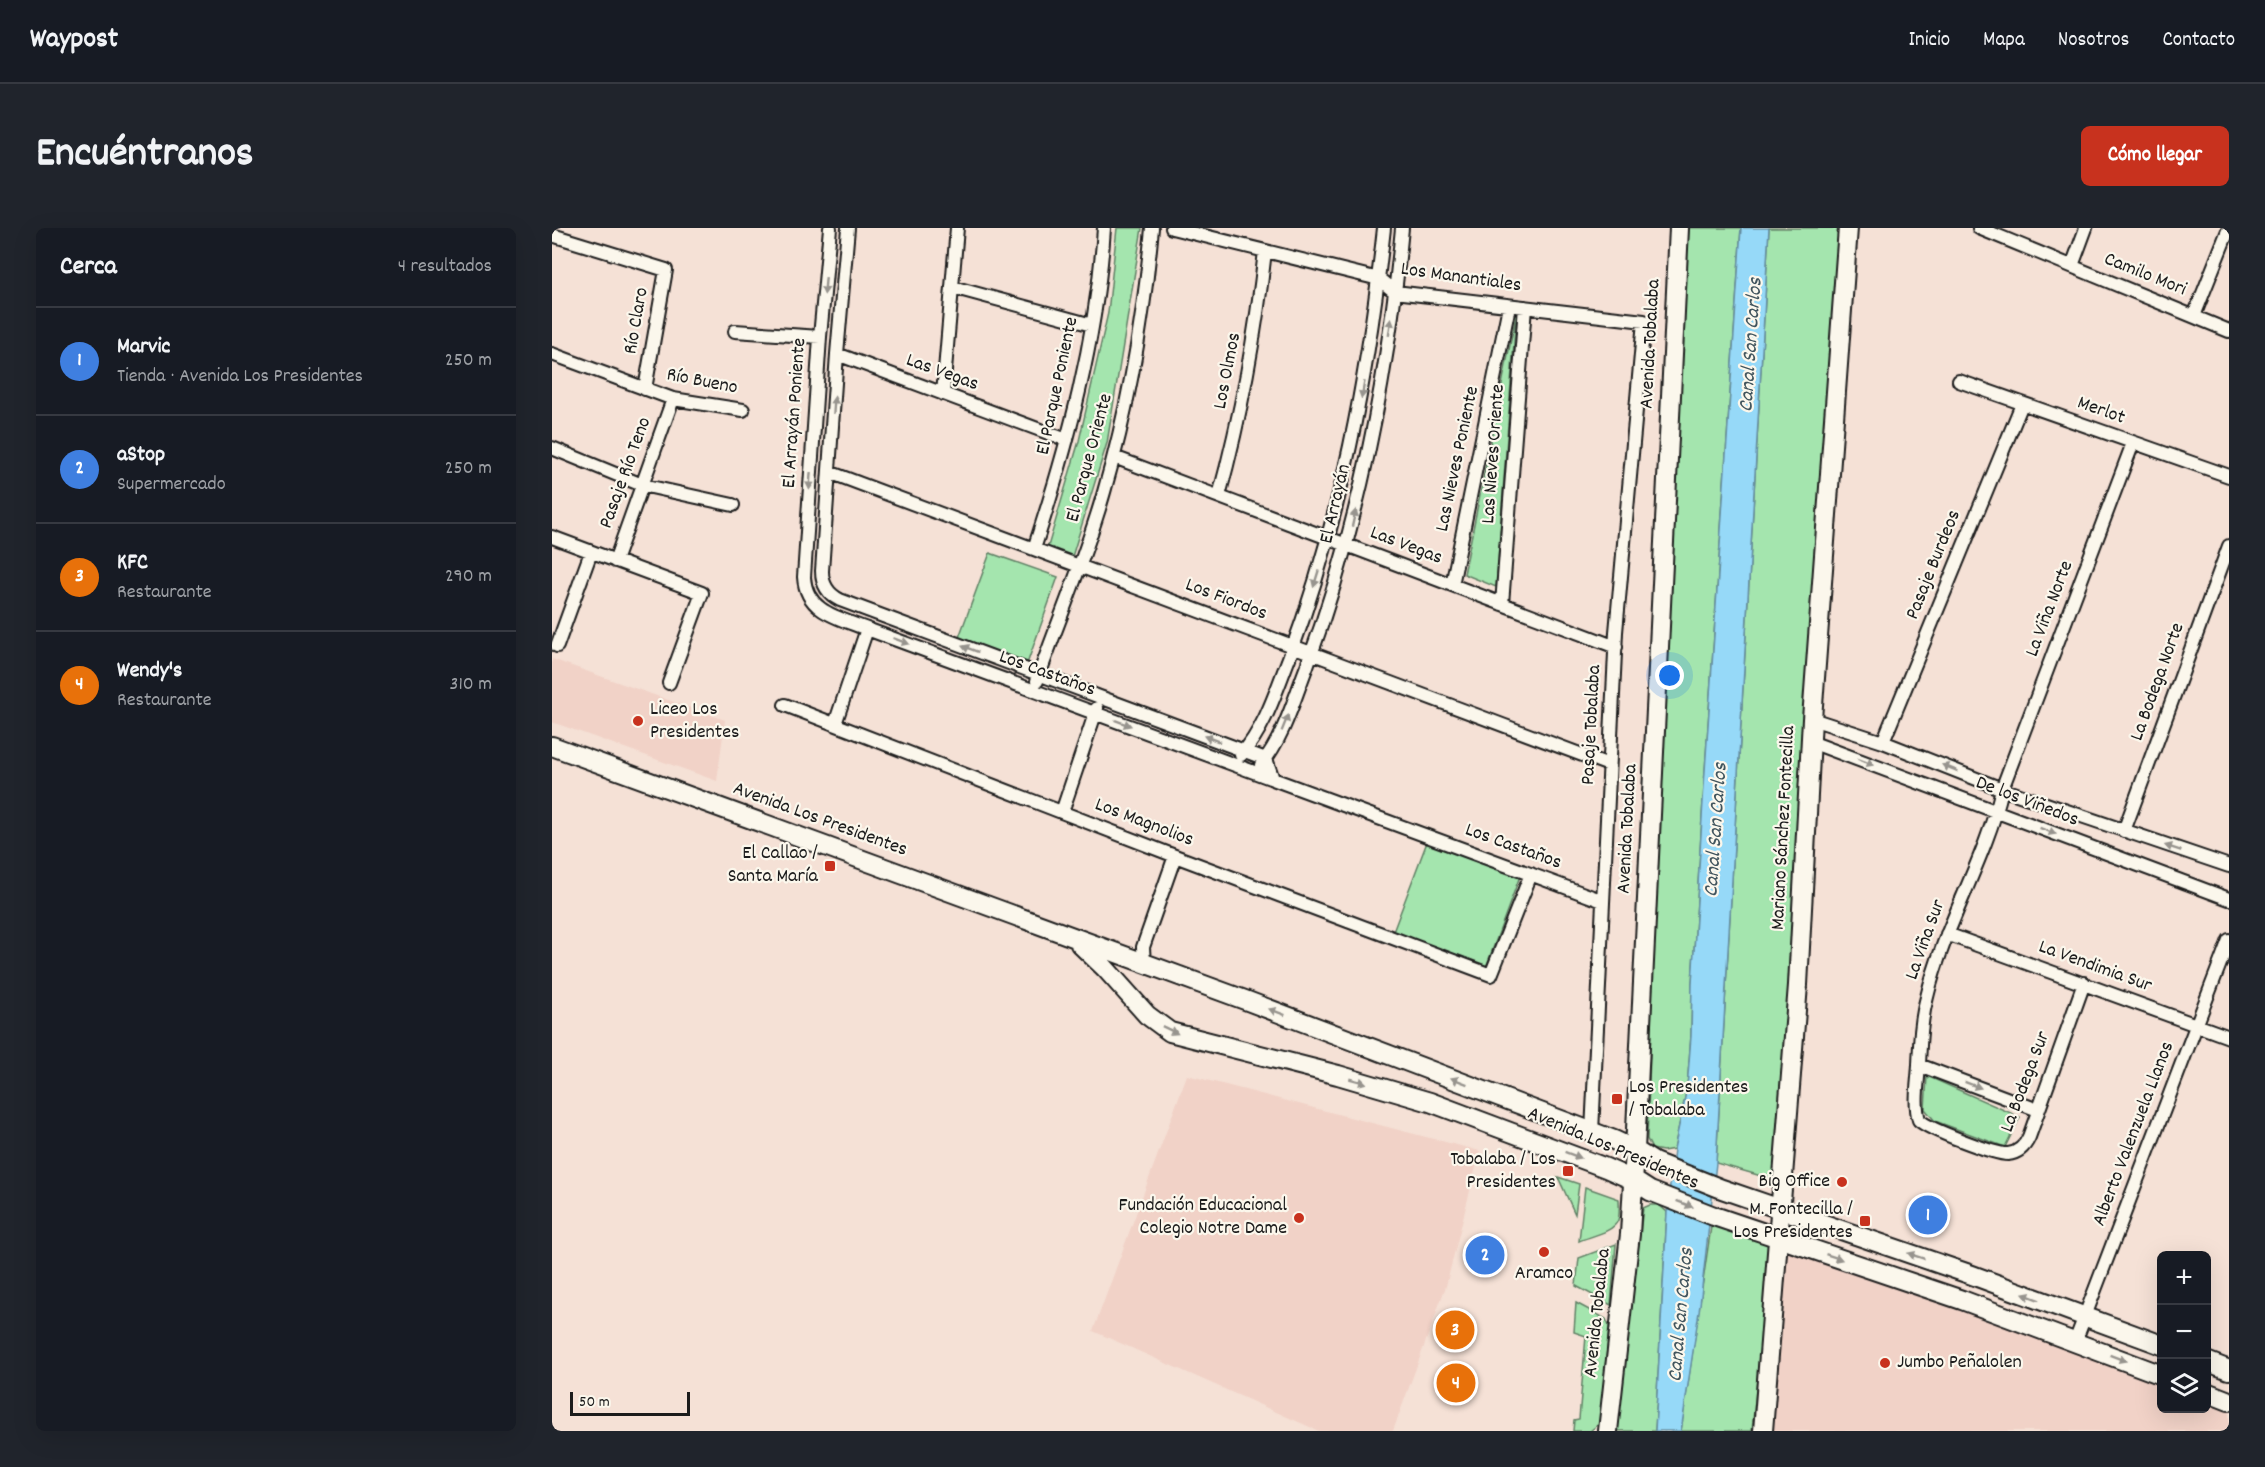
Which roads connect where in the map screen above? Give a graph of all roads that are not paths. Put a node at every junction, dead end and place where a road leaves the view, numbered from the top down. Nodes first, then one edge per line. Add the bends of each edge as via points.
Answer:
1 (830, 228) edge
2 (849, 228) edge
3 (957, 228) edge
4 (1104, 228) edge
5 (1152, 228) edge
6 (1172, 228) edge
7 (1384, 228) edge
8 (1402, 228) edge
9 (1679, 228) edge
10 (1848, 228) edge
11 (1979, 228) edge
12 (2086, 228) edge
13 (2229, 228) edge
14 (1992, 230) edge
15 (552, 235) edge
16 (1265, 251) junction
17 (2072, 266) junction
18 (1379, 279) junction
19 (952, 287) junction
20 (1395, 292) junction
21 (1509, 306) junction
22 (1525, 307) junction
23 (2194, 316) junction
24 (1644, 321) joint
25 (1092, 325) junction
26 (735, 331) dead end
27 (2229, 331) edge
28 (820, 337) junction
29 (552, 354) edge
30 (837, 354) junction
31 (1959, 381) dead end
32 (645, 389) junction
33 (943, 394) junction
34 (673, 399) junction
35 (2022, 404) junction
36 (743, 410) dead end
37 (1067, 440) junction
38 (2133, 443) junction
39 (552, 448) edge
40 (1114, 457) junction
41 (829, 472) junction
42 (2229, 476) edge
43 (642, 485) junction
44 (1219, 496) junction
45 (734, 505) dead end
46 (552, 537) edge
47 (1328, 538) junction
48 (1347, 545) junction
49 (2229, 546) edge
50 (1034, 549) junction
51 (591, 552) junction
52 (615, 561) junction
53 (1079, 566) junction
54 (1452, 585) junction
55 (826, 588) joint
56 (810, 600) joint
57 (1502, 604) junction
58 (867, 629) junction
59 (557, 646) dead end
60 (1293, 646) junction
61 (1616, 647) junction
62 (1311, 653) junction
63 (1039, 674) junction
64 (669, 683) dead end
65 (1034, 690) junction
66 (1100, 697) junction
67 (784, 705) dead end
68 (1095, 713) junction
69 (1812, 719) junction
70 (835, 724) junction
71 (1811, 742) junction
72 (1883, 742) junction
73 (552, 746) edge
74 (1245, 751) junction
75 (1266, 759) junction
76 (1233, 764) junction
77 (1609, 765) junction
78 (1254, 772) junction
79 (1274, 779) junction
80 (2002, 789) junction
81 (1062, 812) junction
82 (1997, 812) junction
83 (2124, 831) junction
84 (1175, 856) junction
85 (2229, 866) edge
86 (1531, 874) junction
87 (2229, 899) edge
88 (1603, 901) junction
89 (1947, 934) junction
90 (1072, 937) junction
91 (2229, 940) edge
92 (1144, 964) junction
93 (2084, 983) junction
94 (1127, 993) junction
95 (2196, 1024) junction
96 (2229, 1037) edge
97 (1918, 1065) junction
98 (1500, 1097) junction
99 (2038, 1110) junction
100 (1917, 1111) joint
101 (1551, 1117) junction
102 (1491, 1124) junction
103 (1592, 1132) junction
104 (1533, 1140) junction
105 (1635, 1150) junction
106 (1633, 1180) junction
107 (1781, 1209) junction
108 (1779, 1238) junction
109 (1972, 1275) junction
110 (1962, 1300) junction
111 (2086, 1317) junction
112 (2075, 1342) junction
113 (2157, 1343) edge
114 (2211, 1363) edge
115 (2229, 1370) edge
116 (2157, 1373) edge
117 (2211, 1394) edge
118 (2229, 1401) edge
119 (1608, 1431) edge
120 (1763, 1431) edge

1 -> 28 street, El Arrayán Poniente
2 - 30 street, El Arrayán Poniente
3 - 19 street
4 - 25 street, El Parque Poniente
5 - 40 street, El Parque Oriente via 1136,348
6 - 16 street, Los Manantiales
7 - 18 street, El Arrayán
8 - 20 street, El Arrayán
9 - 105 street, Avenida Tobalaba
10 - 69 street, Mariano Sánchez Fontecilla
11 - 14 street, Camilo Mori
12 - 17 street
13 - 23 street
14 - 17 street, Camilo Mori
15 - 32 street, Río Claro via 666,270
16 - 18 street, Los Manantiales
16 - 44 street, Los Olmos via 1247,380
17 - 23 street, Camilo Mori
18 - 20 street, Los Manantiales
18 -> 47 street, El Arrayán via 1362,392
19 - 25 street
19 - 33 street
20 - 21 street, Los Manantiales
48 -> 20 street, El Arrayán via 1377,407
21 - 22 street, Los Manantiales
21 - 54 street, Las Nieves Poniente
22 - 24 street, Los Manantiales
22 - 57 street, Las Nieves Oriente
23 - 27 street, Camilo Mori
24 - 61 street, Pasaje Tobalaba
25 - 37 street, El Parque Poniente
26 - 28 street
28 -> 56 street, El Arrayán Poniente via 804,577
29 - 32 street, Río Bueno
30 - 33 street, Las Vegas
41 -> 30 street, El Arrayán Poniente
31 - 35 street, Merlot
32 - 34 street, Río Bueno
33 - 37 street, Las Vegas
34 - 36 street, Río Bueno
34 - 43 street, Pasaje Río Teno
35 - 38 street, Merlot
35 - 72 street, Pasaje Burdeos
37 - 50 street, El Parque Poniente
38 - 42 street, Merlot
38 - 80 street, La Viña Norte
39 - 43 street
40 - 44 street, Las Vegas
40 - 53 street, El Parque Oriente
41 - 50 street, Los Fiordos
41 - 55 street, El Arrayán Poniente via 822,571
43 - 45 street
43 - 52 street, Pasaje Río Teno
44 - 47 street, Las Vegas
46 - 51 street
47 - 48 street, Las Vegas
47 -> 60 street, El Arrayán
48 - 54 street, Las Vegas
48 - 62 street, El Arrayán
49 - 83 street, La Bodega Norte
50 - 53 street, Los Fiordos
51 - 52 street
51 - 59 street
52 - 64 street via 702,593
53 - 60 street, Los Fiordos
53 - 63 street, El Parque Oriente
54 - 57 street, Las Vegas
63 -> 55 street, Los Castaños via 840,600
56 - 58 street, Los Castaños via 825,612
57 - 61 street, Las Vegas
58 -> 65 street, Los Castaños
58 - 70 street
60 - 62 street, Los Fiordos
60 - 74 street, El Arrayán via 1259,730
61 - 77 street, Pasaje Tobalaba
75 -> 62 street, El Arrayán via 1282,729
62 - 77 street, Los Fiordos
63 - 65 street, El Parque Oriente
63 - 66 street, Los Castaños
65 - 68 street, Los Castaños
66 - 68 street
74 -> 66 street, Los Castaños
67 - 70 street, Los Magnolios
68 -> 76 street, Los Castaños
68 - 81 street
69 - 71 street, Mariano Sánchez Fontecilla
69 - 72 street, De los Viñedos
70 - 81 street, Los Magnolios
71 -> 82 street, De los Viñedos
71 - 107 street, Mariano Sánchez Fontecilla
80 -> 72 street, De los Viñedos
73 - 90 street, Avenida Los Presidentes
74 - 75 street, Los Castaños
74 - 76 street, El Arrayán
75 - 78 street, El Arrayán
75 - 79 street
76 - 78 street, Los Castaños
77 - 88 street, Pasaje Tobalaba
78 - 79 street, Los Castaños
79 - 86 street, Los Castaños
80 - 82 street, La Viña Sur
80 - 83 street, De los Viñedos
81 - 84 street, Los Magnolios
82 -> 87 street, De los Viñedos
82 - 89 street, La Viña Sur
85 -> 83 street, De los Viñedos
84 - 86 street, Los Magnolios via 1491,975
84 - 92 street via 1143,947
86 - 88 street, Los Castaños
88 - 103 street, Pasaje Tobalaba
89 - 93 street, La Vendimia Sur
89 - 97 street, La Viña Sur via 1927,995
90 - 92 street, Avenida Los Presidentes
90 - 94 street, Avenida Los Presidentes
91 - 95 street, Alberto Valenzuela Llanos
92 - 94 street via 1131,974
98 -> 92 street, Avenida Los Presidentes
93 - 95 street, La Vendimia Sur
93 - 99 street, La Bodega Sur
94 -> 102 street, Avenida Los Presidentes via 1170,1032 1376,1086
95 - 96 street, La Vendimia Sur
95 - 111 street, Alberto Valenzuela Llanos
97 -> 99 street
97 - 100 street, La Viña Sur
98 - 101 street, Avenida Los Presidentes
98 - 102 street via 1502,1112
99 - 100 street, La Bodega Sur via 2027,1142 2008,1154 1929,1127 1919,1120
101 - 103 street, Avenida Los Presidentes
101 - 104 street via 1536,1124
102 - 104 street, Avenida Los Presidentes
103 - 105 street, Avenida Los Presidentes
104 -> 106 street, Avenida Los Presidentes
105 - 106 street, Avenida Tobalaba
105 - 107 street, Avenida Los Presidentes via 1722,1189
106 -> 108 street, Avenida Los Presidentes via 1655,1193
106 - 119 street, Avenida Tobalaba
107 - 108 street, Mariano Sánchez Fontecilla
109 -> 107 street, Avenida Los Presidentes
108 -> 110 street, Avenida Los Presidentes
108 - 120 street, Mariano Sánchez Fontecilla
109 - 110 street
111 -> 109 street, Avenida Los Presidentes
110 - 112 street, Avenida Los Presidentes
111 - 112 street, Alberto Valenzuela Llanos
111 - 113 street, Avenida Los Presidentes
112 -> 116 street, Avenida Los Presidentes
114 - 115 street
117 - 118 street

